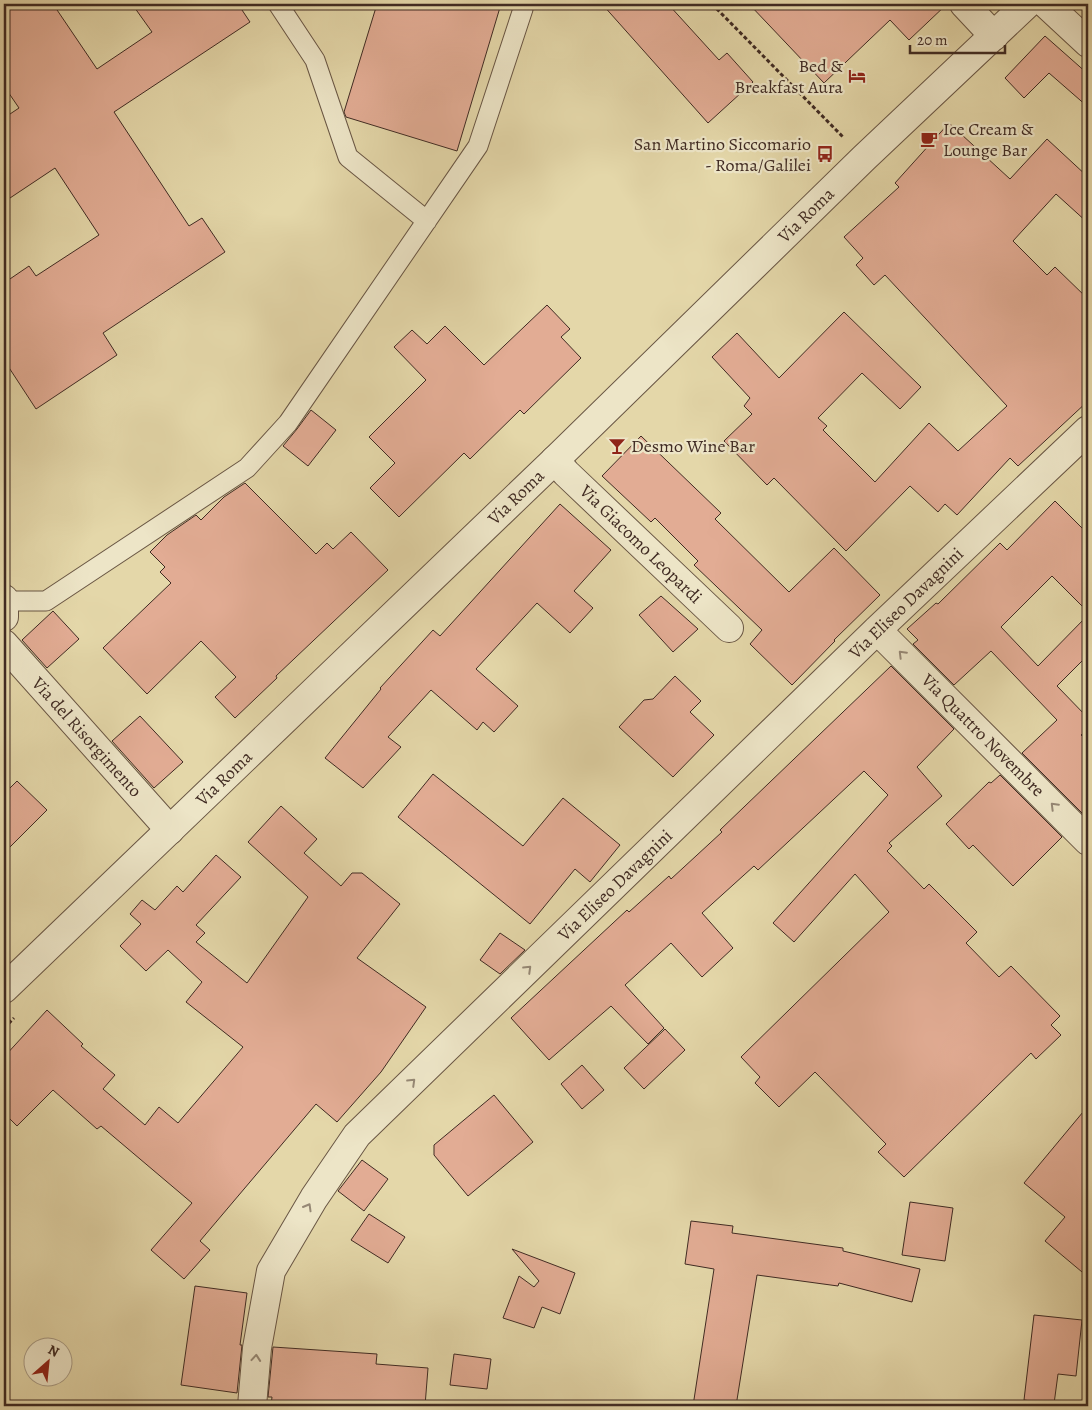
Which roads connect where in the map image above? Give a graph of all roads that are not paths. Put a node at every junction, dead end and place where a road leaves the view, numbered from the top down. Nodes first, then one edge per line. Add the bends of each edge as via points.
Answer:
1 (278, 4) edge
2 (964, 4) edge
3 (1027, 4) edge
4 (1046, 4) edge
5 (523, 9) dead end
6 (994, 36) junction
7 (1088, 43) edge
8 (427, 221) junction
9 (1088, 430) edge
10 (555, 460) junction
11 (4, 606) edge
12 (729, 628) dead end
13 (877, 630) junction
14 (4, 644) edge
15 (170, 830) junction
16 (1088, 841) edge
17 (4, 989) edge
18 (252, 1406) edge

1 - 8 lane via 314,60 348,157
2 - 6 street
3 - 6 street, Via Roma
4 - 7 street
5 - 8 lane via 478,146
6 - 10 street, Via Roma via 864,158
8 - 11 lane via 288,422 247,468 46,601
9 - 13 street, Via Eliseo Davagnini
10 - 12 street, Via Giacomo Leopardi
10 - 15 street, Via Roma
16 -> 13 street, Via Quattro Novembre
18 -> 13 street, Via Eliseo Davagnini via 257,1348 271,1271 314,1198 357,1135
14 - 15 street, Via del Risorgimento
15 - 17 street, Via Roma

